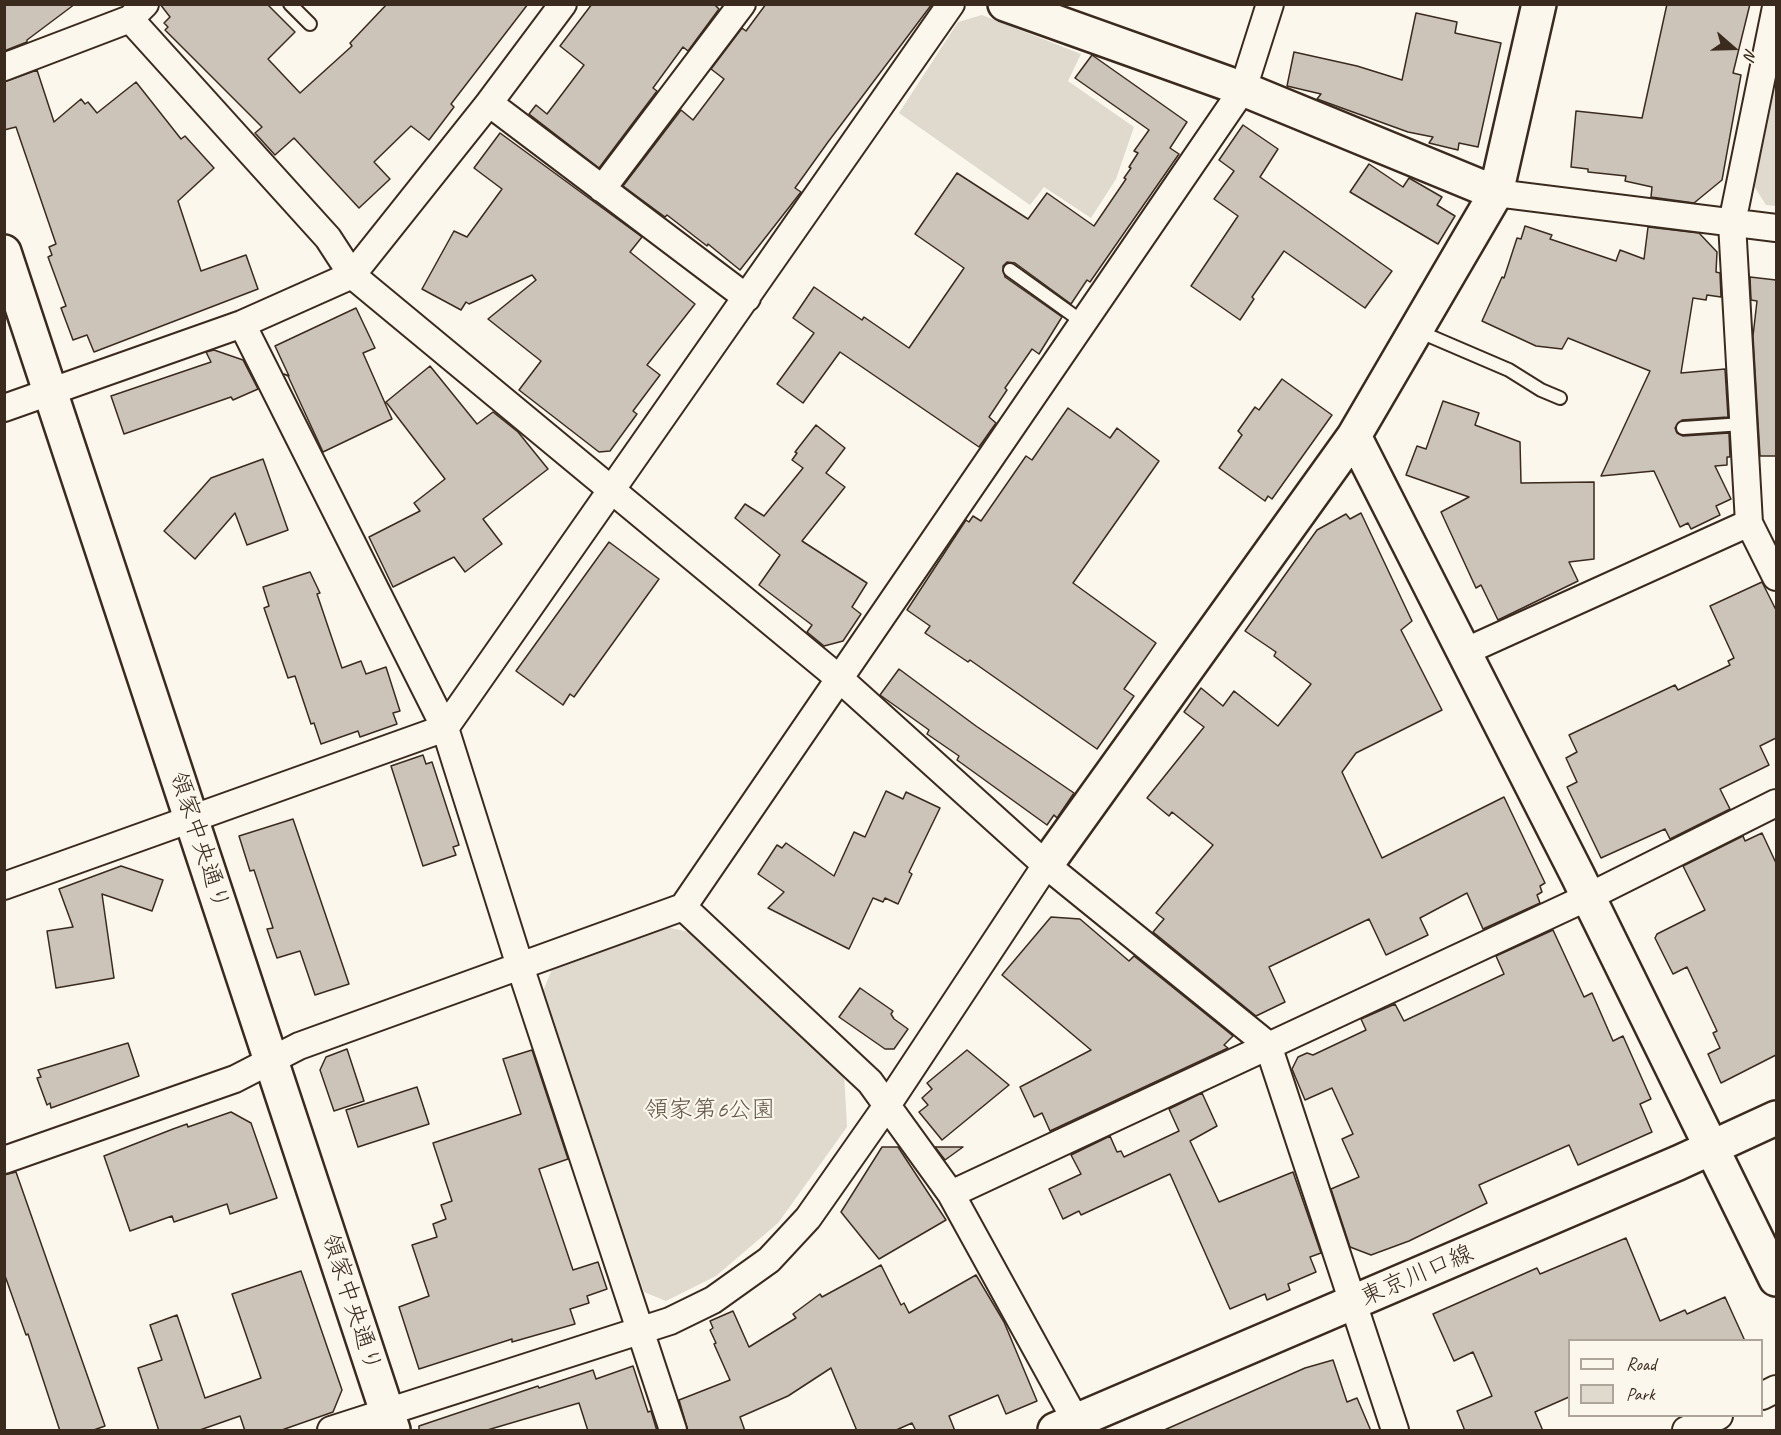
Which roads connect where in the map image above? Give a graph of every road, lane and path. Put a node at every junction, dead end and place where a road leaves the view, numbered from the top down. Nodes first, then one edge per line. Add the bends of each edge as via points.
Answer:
1 (290, 4) edge
2 (742, 4) edge
3 (951, 4) edge
4 (1005, 4) edge
5 (1270, 4) edge
6 (1539, 4) edge
7 (1776, 7) edge
8 (554, 8) edge
9 (137, 12) edge
10 (310, 24) dead end
11 (4, 67) edge
12 (1243, 89) junction
13 (489, 103) junction
14 (602, 189) junction
15 (1496, 193) junction
16 (1732, 223) junction
17 (1776, 228) edge
18 (4, 252) edge
19 (1010, 270) dead end
20 (352, 275) junction
21 (747, 298) junction
22 (1084, 323) junction
23 (242, 324) junction
24 (1416, 330) junction
25 (51, 393) junction
26 (1560, 398) dead end
27 (4, 408) edge
28 (1743, 424) junction
29 (1683, 428) dead end
30 (1354, 436) junction
31 (612, 492) junction
32 (1749, 522) junction
33 (1776, 577) edge
34 (1464, 652) junction
35 (841, 680) junction
36 (445, 728) junction
37 (1776, 803) edge
38 (192, 820) junction
39 (1046, 865) junction
40 (4, 886) edge
41 (1588, 897) junction
42 (683, 907) junction
43 (520, 966) junction
44 (1268, 1045) junction
45 (272, 1061) junction
46 (888, 1104) junction
47 (1776, 1118) edge
48 (1712, 1148) junction
49 (4, 1160) edge
50 (951, 1194) junction
51 (1776, 1279) edge
52 (1353, 1303) junction
53 (641, 1330) junction
54 (1717, 1417) edge
55 (389, 1421) edge
56 (1066, 1426) edge
57 (331, 1431) edge
58 (673, 1431) edge
59 (1395, 1431) edge
60 (1686, 1431) edge

1 - 10 lane
2 - 14 street
3 - 21 street
4 - 12 street
5 - 12 street
6 - 15 street
7 - 16 street
8 - 13 street
9 - 11 street
9 - 20 street via 328,238
12 - 15 street
12 - 22 street
13 - 14 street
13 - 20 street
14 - 21 street
15 - 16 street
15 - 24 street
16 - 17 street
16 - 28 street
18 - 25 street, 領家中央通り
19 - 22 lane
20 - 23 street
20 - 31 street
21 - 31 street
22 - 35 street
23 - 25 street
23 - 36 street
24 - 26 lane via 1509,370
24 - 30 street
25 - 27 street
25 - 38 street, 領家中央通り
28 - 29 lane
28 - 32 street
30 - 34 street
30 - 39 street
31 - 35 street
31 - 36 street
32 - 33 street
32 - 34 street
34 - 41 street
35 - 39 street
35 - 42 street
36 - 38 street
36 - 43 street
37 - 41 street
38 - 40 street
38 - 45 street, 領家中央通り
39 - 44 street
39 - 46 street
41 - 44 street
41 - 48 street
42 - 43 street
42 - 46 street via 870,1082
43 - 45 street via 299,1046
43 - 53 street
44 - 50 street
44 - 52 street
45 - 49 street via 235,1079
45 - 55 street, 領家中央通り
46 - 50 street
46 - 53 street via 808,1218 769,1260 713,1299 670,1321
47 - 48 street, 東京川口線
48 - 51 street
48 - 52 street, 東京川口線
50 - 56 street
52 - 56 street, 東京川口線
52 - 59 street
53 - 55 street
53 - 58 street
54 - 60 street
55 - 57 street

